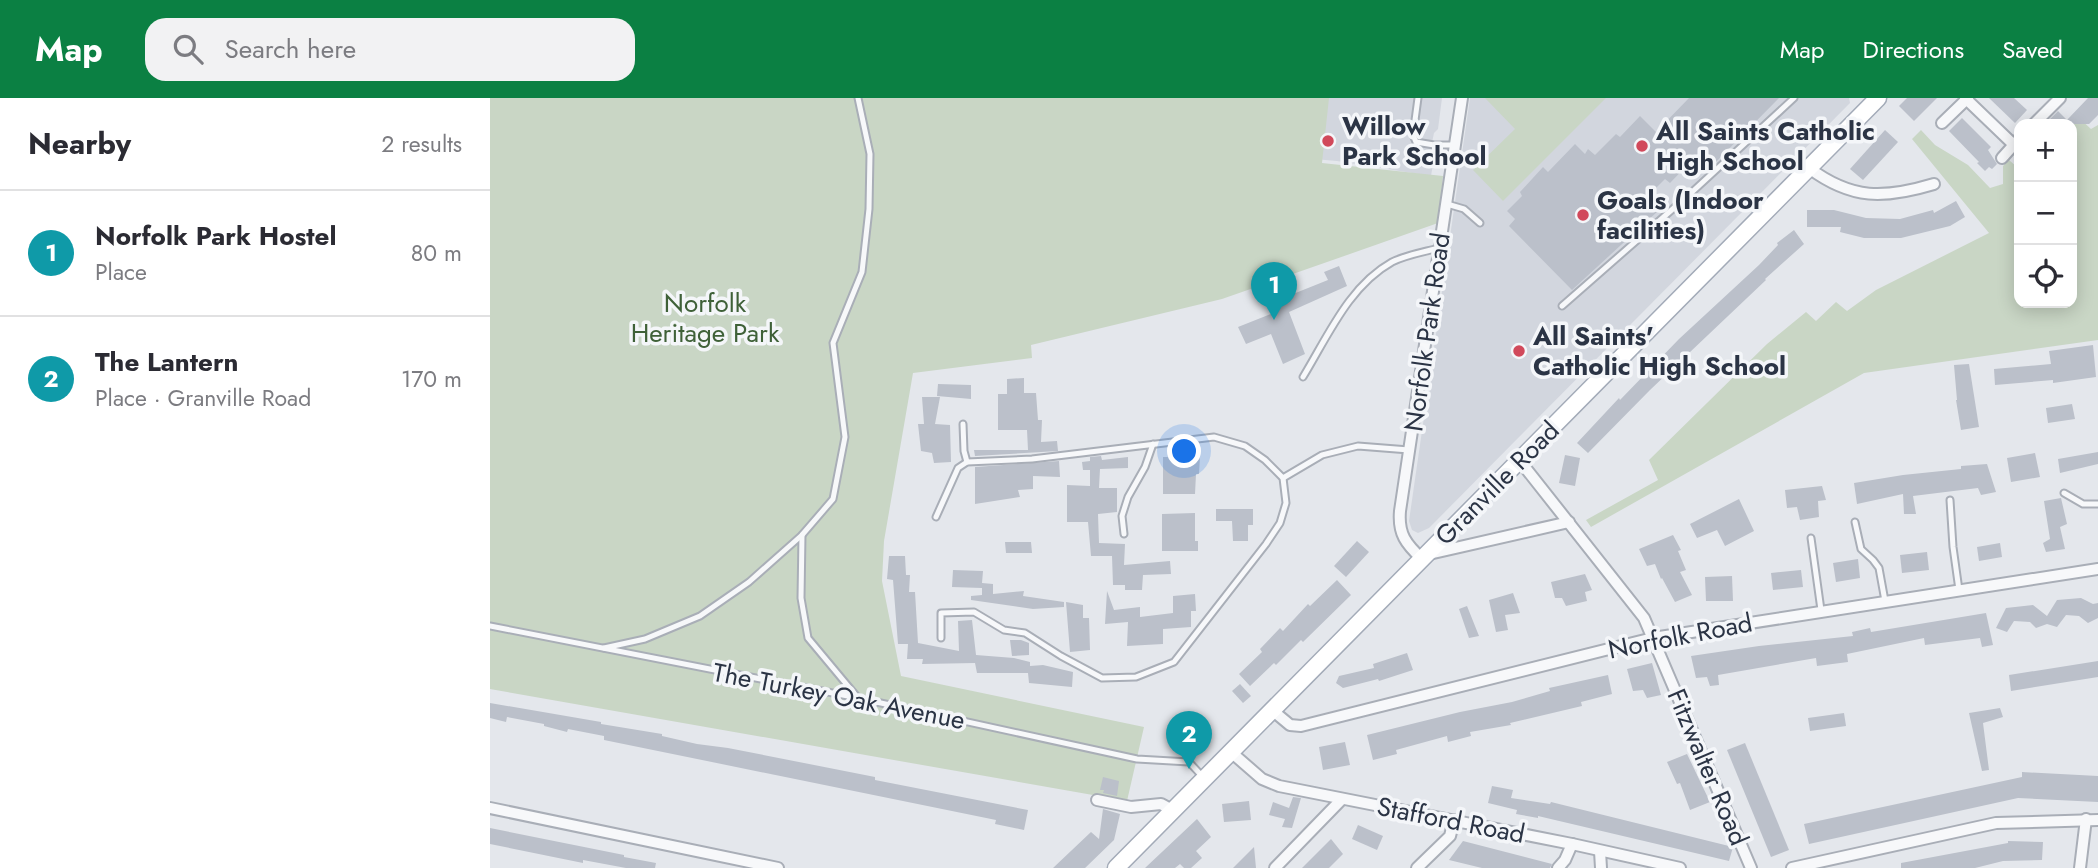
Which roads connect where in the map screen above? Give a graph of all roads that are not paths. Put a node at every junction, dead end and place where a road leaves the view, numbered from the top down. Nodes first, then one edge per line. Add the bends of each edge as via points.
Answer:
1 (858, 98) edge
2 (1418, 98) edge
3 (1462, 98) edge
4 (1794, 98) edge
5 (1878, 98) edge
6 (1966, 98) edge
7 (2060, 98) edge
8 (2039, 119) edge
9 (1942, 123) dead end
10 (2014, 139) edge
11 (1455, 145) junction
12 (2014, 145) edge
13 (2002, 158) dead end
14 (1809, 168) junction
15 (1934, 184) dead end
16 (1445, 203) junction
17 (1480, 223) dead end
18 (1441, 247) junction
19 (1562, 306) dead end
20 (1303, 377) dead end
21 (963, 424) dead end
22 (1153, 444) junction
23 (1410, 450) junction
24 (1520, 461) junction
25 (967, 462) junction
26 (1283, 478) junction
27 (2064, 493) dead end
28 (1950, 500) dead end
29 (2098, 503) edge
30 (936, 517) dead end
31 (1569, 522) junction
32 (1855, 523) dead end
33 (1124, 534) dead end
34 (802, 535) junction
35 (1811, 538) dead end
36 (1424, 557) junction
37 (2098, 569) edge
38 (1959, 590) junction
39 (1885, 601) junction
40 (1822, 610) junction
41 (490, 626) edge
42 (941, 638) dead end
43 (1653, 638) junction
44 (600, 649) junction
45 (858, 698) junction
46 (1272, 710) junction
47 (1231, 752) junction
48 (1205, 778) junction
49 (1097, 800) dead end
50 (1341, 800) junction
51 (490, 808) edge
52 (1172, 810) junction
53 (1454, 820) junction
54 (2092, 820) edge
55 (1572, 844) junction
56 (1600, 851) junction
57 (778, 868) edge
58 (1116, 868) edge
59 (1275, 868) edge
60 (1417, 868) edge
61 (1558, 868) edge
62 (1601, 868) edge
63 (1680, 868) edge
64 (1751, 868) edge
65 (1792, 868) edge
66 (2080, 868) edge

1 - 34 lane via 870,154 869,209 862,272 833,343 845,437 832,499
2 - 11 lane via 1416,142
3 - 11 street, Norfolk Park Road
4 - 19 lane
5 - 14 main road, Granville Road
6 - 9 street
6 - 10 street
7 - 8 street
11 - 16 street, Norfolk Park Road
12 - 13 street
14 - 15 street via 1860,194 1900,195
14 - 24 main road, Granville Road
16 - 17 lane via 1464,209
16 - 18 street, Norfolk Park Road
18 - 20 lane via 1395,261 1371,276 1354,293
18 - 23 street, Norfolk Park Road
21 - 25 lane
22 - 25 lane via 1032,460
22 - 26 lane via 1214,437 1245,446
22 - 33 lane via 1125,506
23 - 26 lane via 1358,446 1322,455
23 - 36 street, Norfolk Park Road via 1399,522 1402,538
24 - 31 street, Fitzwalter Road
24 - 36 main road, Granville Road
25 - 30 lane via 958,468
26 - 42 lane via 1286,503 1280,523 1174,662 1136,677 1102,678 1034,636 1004,631 974,612 941,613
27 - 29 lane via 2083,504
28 - 38 lane
31 - 36 street
31 - 43 street, Fitzwalter Road via 1643,618
32 - 39 lane via 1861,549 1879,568
34 - 44 lane via 749,582 700,615 645,639
34 - 45 lane via 802,598 808,638
35 - 40 lane
36 - 46 main road, Granville Road
37 - 38 street, Norfolk Road
38 - 39 street, Norfolk Road
39 - 40 street, Norfolk Road
40 - 43 street, Norfolk Road
41 - 44 lane, The Turkey Oak Avenue
43 - 46 street, Norfolk Road via 1301,726 1290,725
43 - 64 street, Fitzwalter Road
44 - 45 lane, The Turkey Oak Avenue
45 - 48 lane, The Turkey Oak Avenue via 1136,759 1189,762
46 - 47 main road, Granville Road
47 - 48 main road, Granville Road
47 - 50 street, Stafford Road via 1269,782
48 - 52 main road, Granville Road
49 - 52 street via 1130,807 1161,804
50 - 53 street, Stafford Road
50 - 59 street
51 - 57 street
52 - 58 main road, Granville Road
53 - 55 street, Stafford Road
53 - 60 street via 1450,836
54 - 65 street via 1996,822
54 - 66 street
55 - 56 street, Stafford Road
55 - 61 street
56 - 62 street
56 - 63 street, Stafford Road

